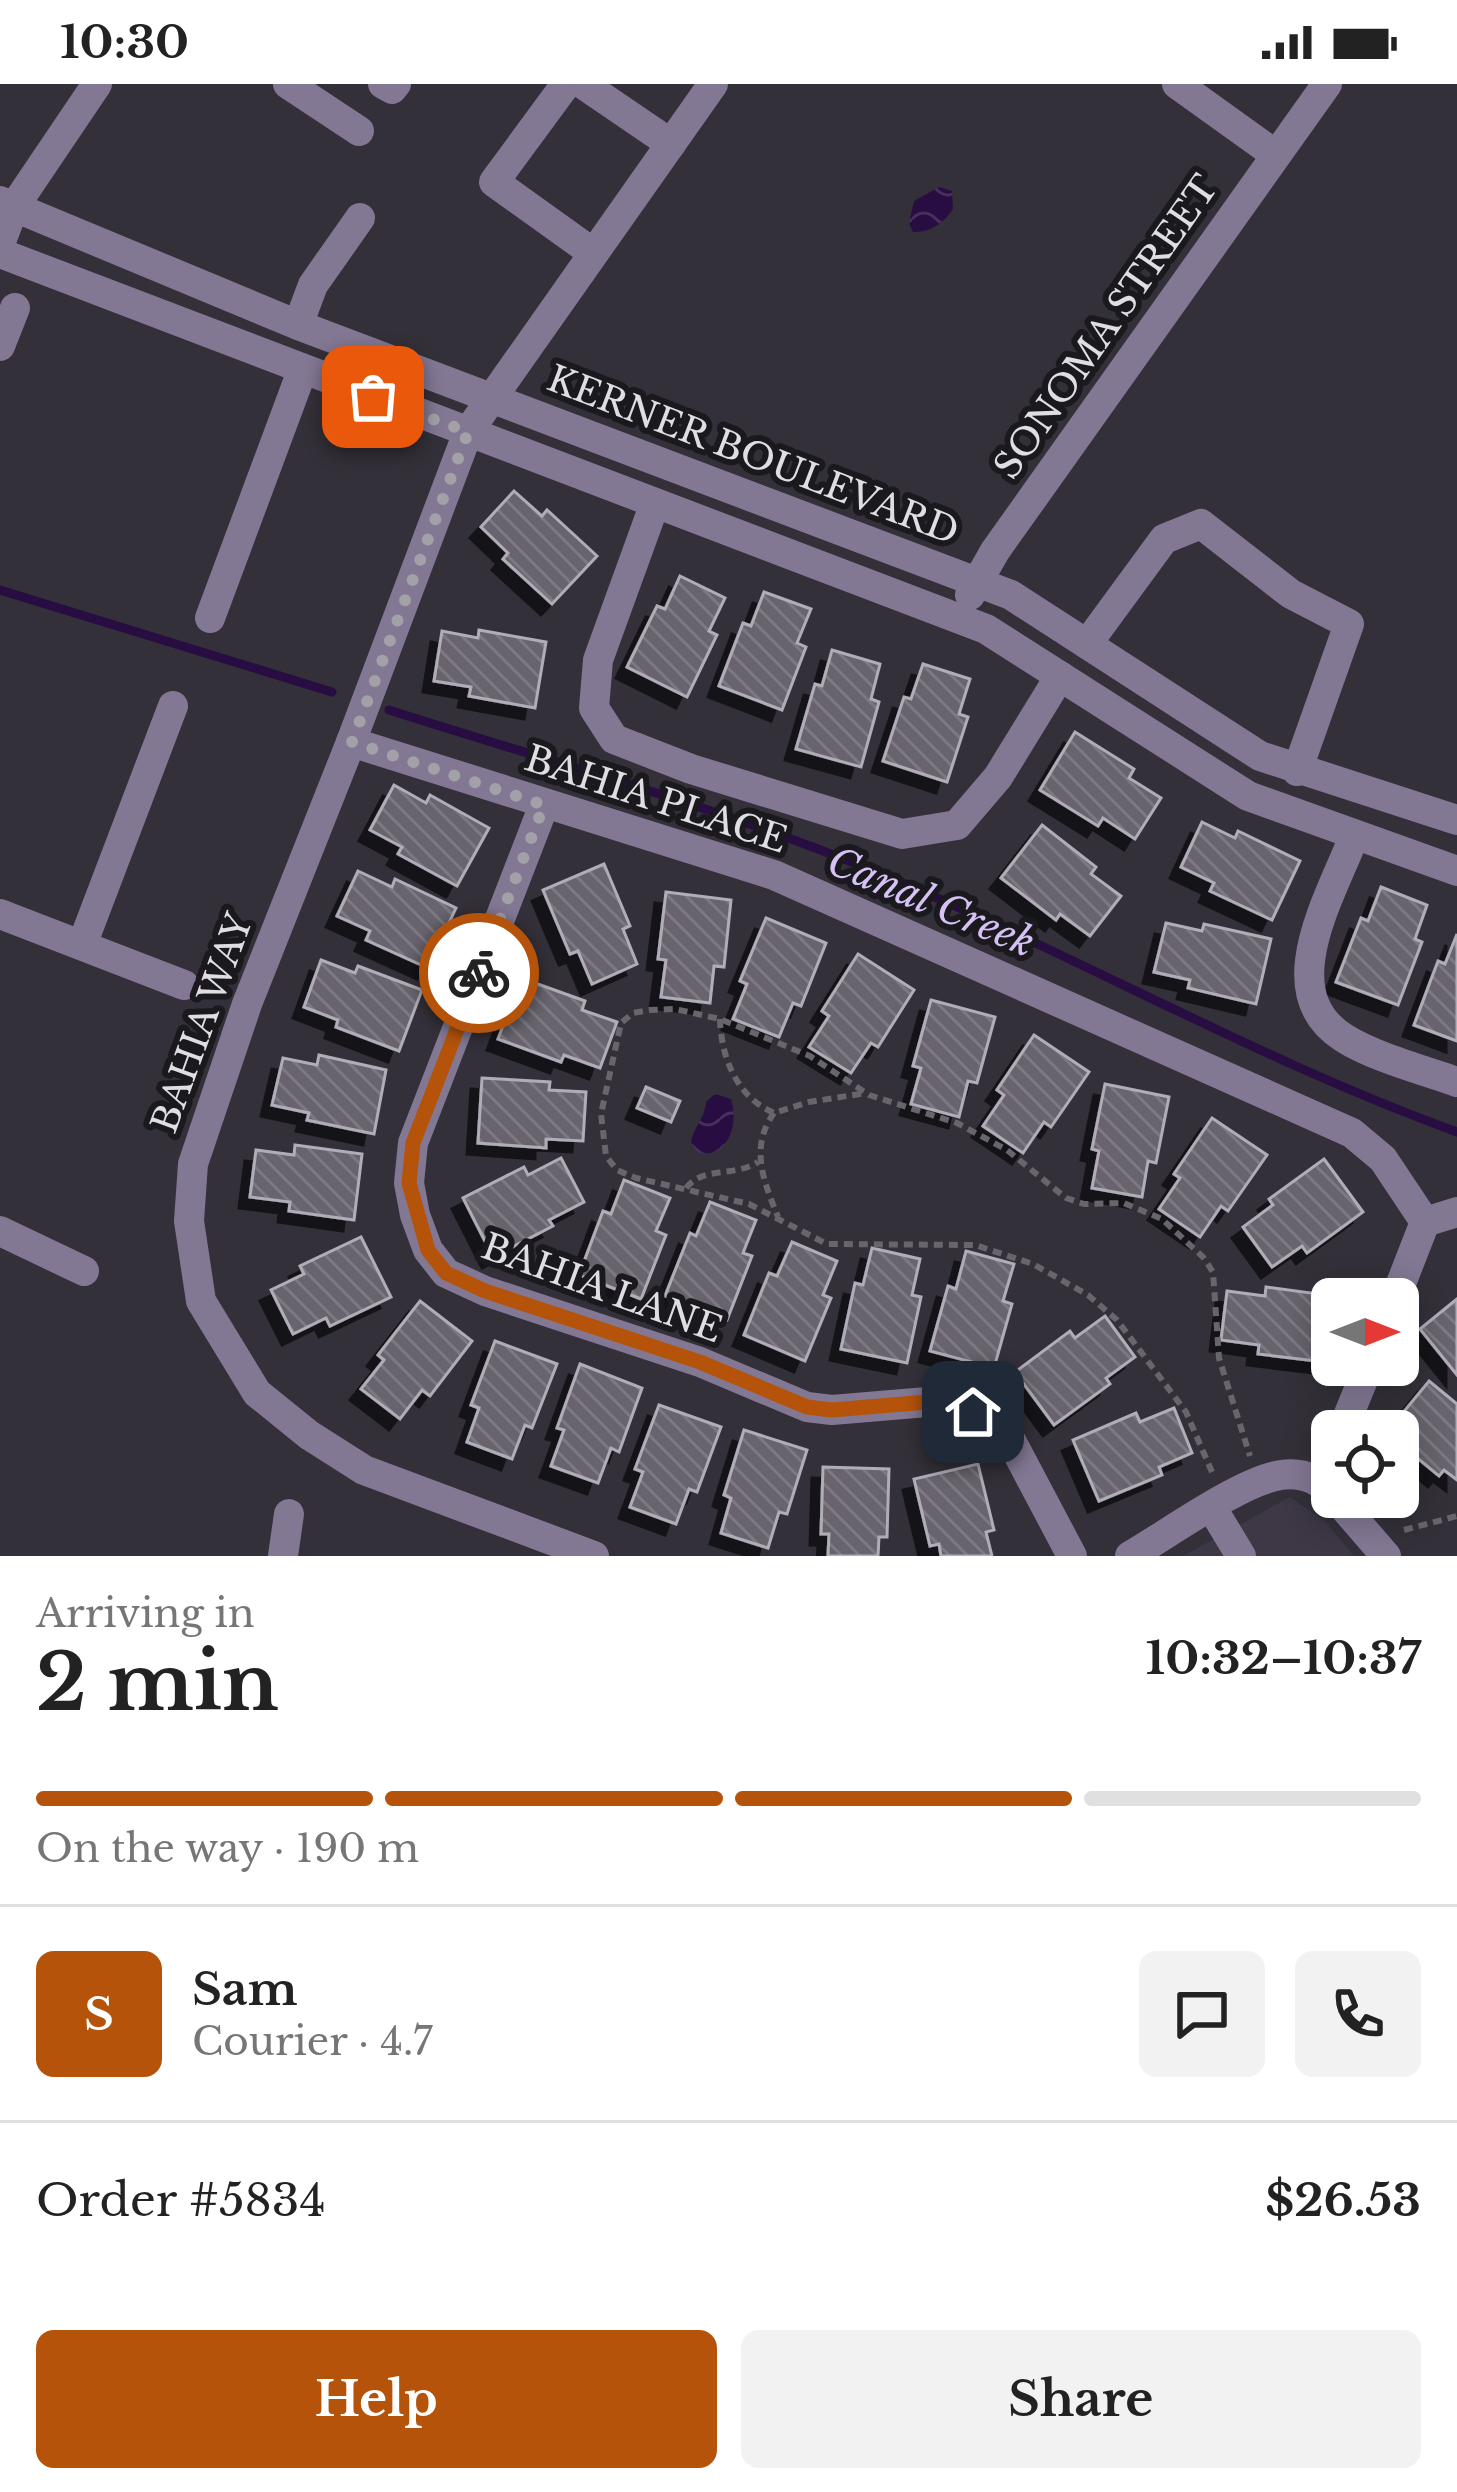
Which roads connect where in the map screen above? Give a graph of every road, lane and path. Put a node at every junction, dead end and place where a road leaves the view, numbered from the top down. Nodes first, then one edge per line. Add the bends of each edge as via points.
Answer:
1 (97, 84) edge
2 (288, 84) edge
3 (383, 84) edge
4 (395, 84) edge
5 (566, 84) edge
6 (583, 84) edge
7 (713, 84) edge
8 (1177, 84) edge
9 (1327, 84) edge
10 (359, 131) dead end
11 (671, 144) junction
12 (1276, 155) junction
13 (7, 204) edge
14 (360, 218) dead end
15 (0, 249) edge
16 (592, 253) junction
17 (15, 308) dead end
18 (298, 326) junction
19 (0, 346) edge
20 (302, 371) junction
21 (489, 398) junction
22 (468, 432) junction
23 (655, 503) junction
24 (979, 582) junction
25 (210, 618) dead end
26 (954, 618) junction
27 (1087, 644) junction
28 (1060, 676) junction
29 (172, 706) dead end
30 (352, 742) junction
31 (1297, 772) junction
32 (544, 805) junction
33 (1457, 820) edge
34 (1354, 836) junction
35 (1457, 871) edge
36 (0, 914) edge
37 (82, 945) junction
38 (184, 985) dead end
39 (720, 1018) junction
40 (1457, 1082) edge
41 (866, 1094) junction
42 (773, 1113) junction
43 (760, 1160) junction
44 (686, 1188) junction
45 (1457, 1212) edge
46 (780, 1221) junction
47 (1425, 1222) junction
48 (0, 1231) edge
49 (84, 1271) dead end
50 (1403, 1278) edge
51 (1311, 1477) edge
52 (1262, 1481) junction
53 (1218, 1504) junction
54 (289, 1514) dead end
55 (1457, 1516) edge
56 (1356, 1518) edge
57 (1379, 1548) edge
58 (283, 1556) edge
59 (595, 1556) edge
60 (1072, 1556) edge
61 (1130, 1556) edge
62 (1241, 1556) edge

1 - 13 street
2 - 10 street
3 - 4 street
5 - 16 street via 494,182
6 - 11 street
7 - 11 street, BAHIA WAY
8 - 12 street
9 - 12 street, SONOMA STREET
11 - 16 street, BAHIA WAY
12 - 24 street, SONOMA STREET
13 - 15 street
13 - 18 street, KERNER BOULEVARD
14 - 18 street via 313,285
15 - 20 street
16 - 21 street, BAHIA WAY
17 - 19 street
18 - 21 street, KERNER BOULEVARD
20 - 22 street
20 - 25 street
21 - 22 street, BAHIA WAY
21 - 24 street, KERNER BOULEVARD
22 - 23 street
22 - 30 street, BAHIA WAY
23 - 26 street
23 - 28 street via 598,660 594,708 614,739 902,834 956,825 998,777
24 - 26 street, SONOMA STREET
24 - 27 street, KERNER BOULEVARD
26 - 28 street
27 - 31 street, KERNER BOULEVARD
27 - 31 street via 1164,539 1201,524 1291,594 1349,624
28 - 34 street via 1248,796
29 - 37 street
30 - 32 street, BAHIA PLACE
30 - 59 street, BAHIA WAY via 193,1164 188,1221 201,1301 257,1393 309,1435 364,1470
31 - 33 street, KERNER BOULEVARD
32 - 47 street, BAHIA PLACE via 774,875 1352,1133 1383,1159
32 - 60 street, BAHIA LANE via 413,1143 409,1183 428,1250 446,1273 485,1291 700,1362 807,1407 951,1400 1008,1435
34 - 35 street
34 - 40 street via 1311,949 1306,974 1313,998 1344,1038
36 - 37 street
37 - 38 street
39 - 41 path via 810,1056
39 - 42 path via 730,1071
39 - 44 path via 675,1009 633,1013 621,1023 605,1087 602,1138 617,1170
41 - 42 path
41 - 52 path via 1007,1150 1066,1198 1142,1207 1181,1234 1213,1272 1219,1358
42 - 43 path
43 - 44 path via 738,1172 703,1174
43 - 46 path
44 - 46 path
45 - 47 street
46 - 53 path via 827,1244 975,1245 1033,1264 1088,1295 1117,1320 1186,1412
47 - 50 street
48 - 49 street
51 - 52 street
52 - 53 street
53 - 61 street
53 - 62 street
54 - 58 street
55 - 57 path
56 - 57 street

